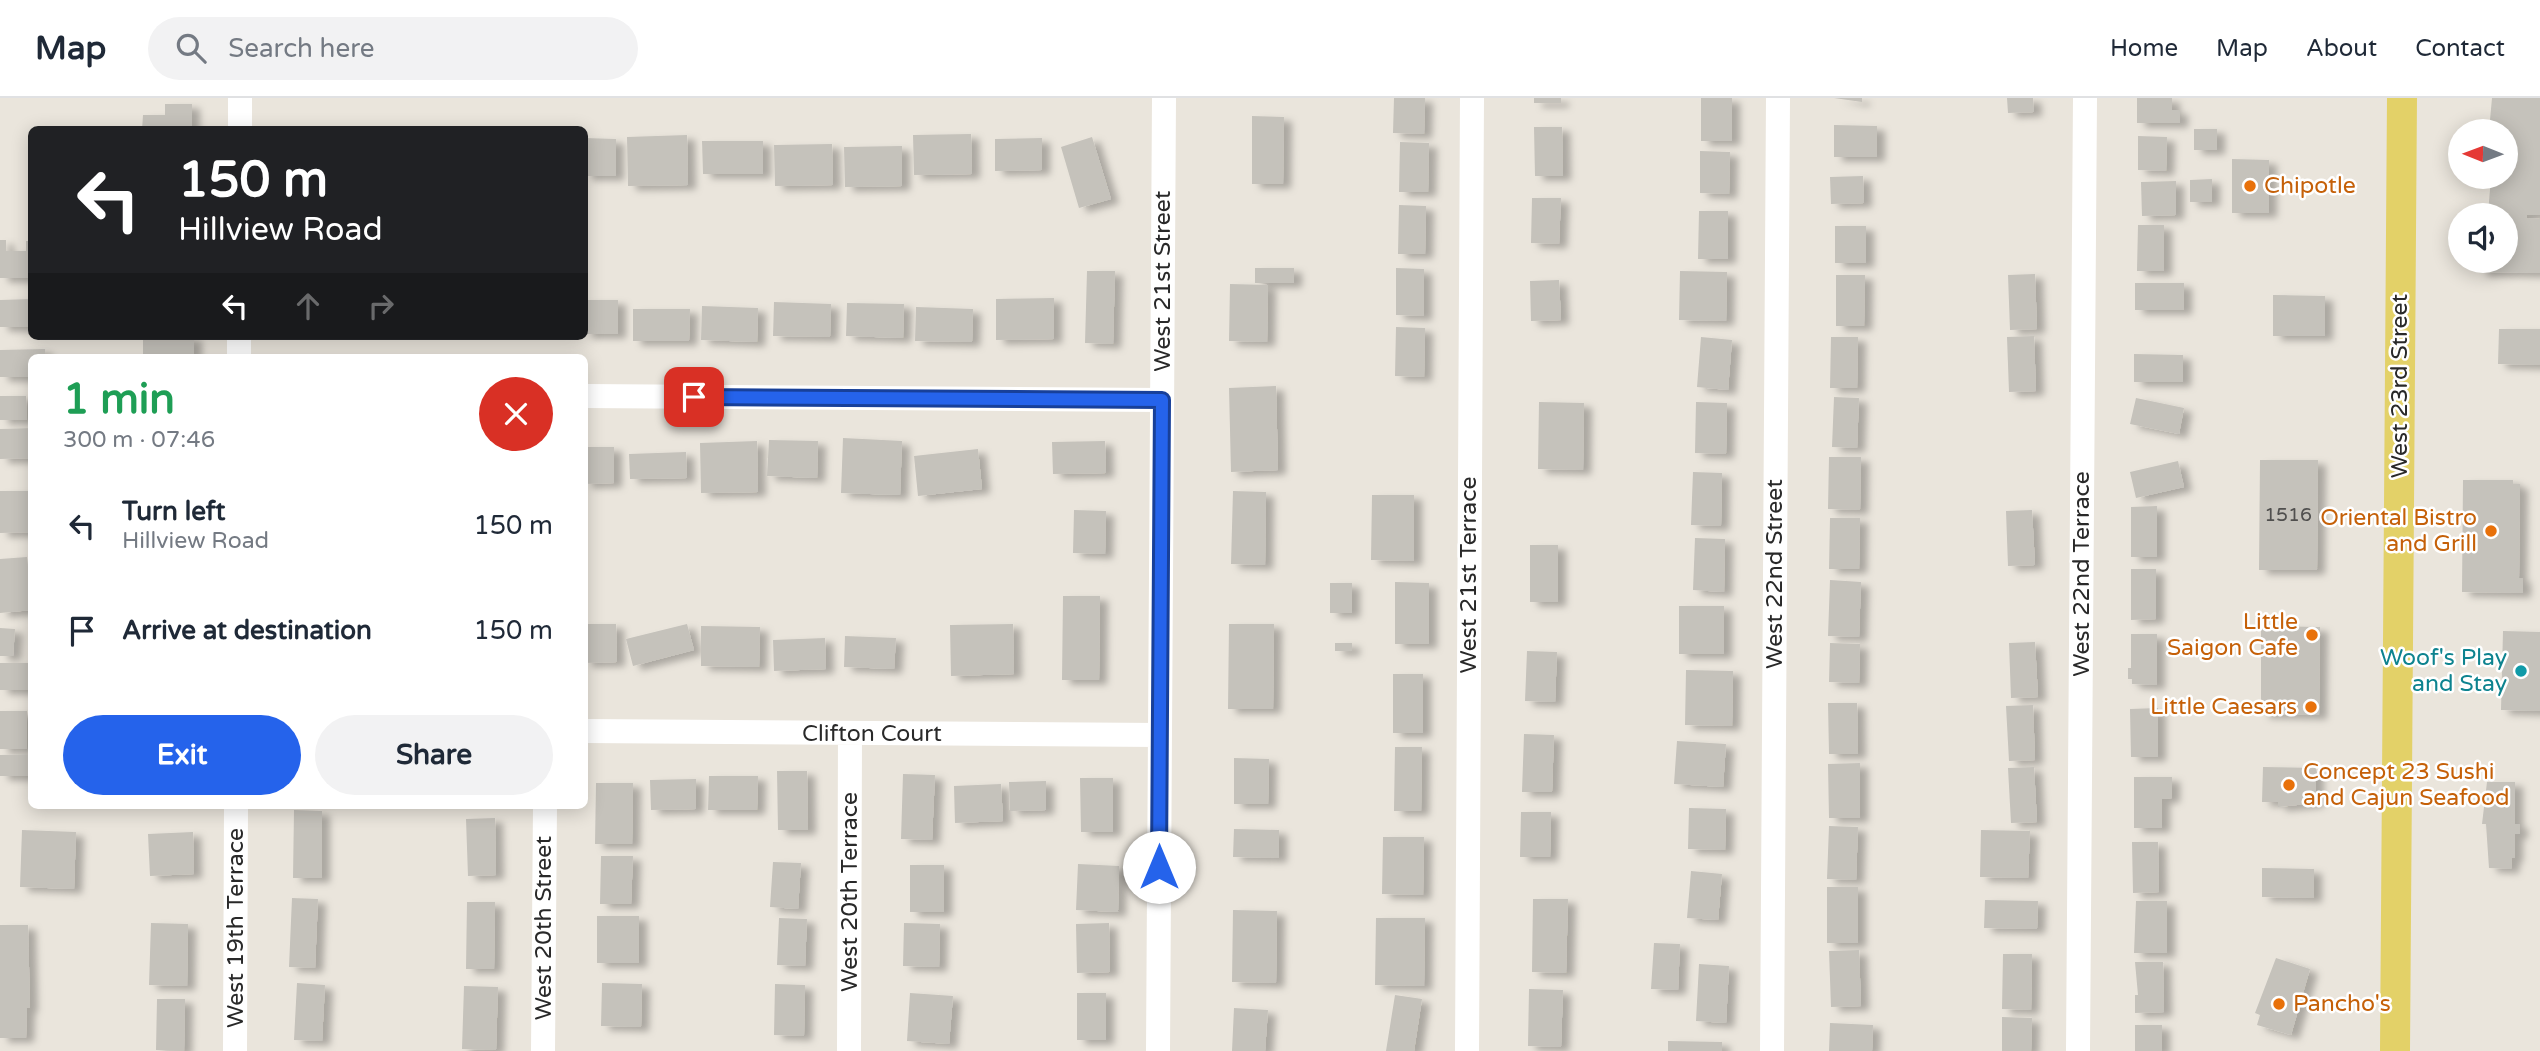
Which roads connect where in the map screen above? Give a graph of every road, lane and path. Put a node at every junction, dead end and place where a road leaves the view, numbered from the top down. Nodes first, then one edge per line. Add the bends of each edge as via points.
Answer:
1 (240, 98) edge
2 (1164, 98) edge
3 (1472, 98) edge
4 (1778, 98) edge
5 (2085, 98) edge
6 (2402, 98) edge
7 (240, 126) edge
8 (588, 396) edge
9 (1162, 400) junction
10 (588, 732) edge
11 (850, 734) junction
12 (1160, 735) junction
13 (236, 809) edge
14 (545, 809) edge
15 (235, 1051) edge
16 (543, 1051) edge
17 (849, 1051) edge
18 (1157, 1051) edge
19 (1467, 1051) edge
20 (1772, 1051) edge
21 (2078, 1051) edge
22 (2395, 1051) edge

1 - 7 street
2 - 9 street, West 21st Street
3 - 19 street, West 21st Terrace
4 - 20 street, West 22nd Street
5 - 21 street, West 22nd Terrace
6 - 22 main road, West 23rd Street
8 - 9 street
9 - 12 street, West 21st Street
10 - 11 street, Clifton Court
11 - 12 street, Clifton Court
11 - 17 street, West 20th Terrace
12 - 18 street, West 21st Street
13 - 15 street, West 19th Terrace
14 - 16 street, West 20th Street

